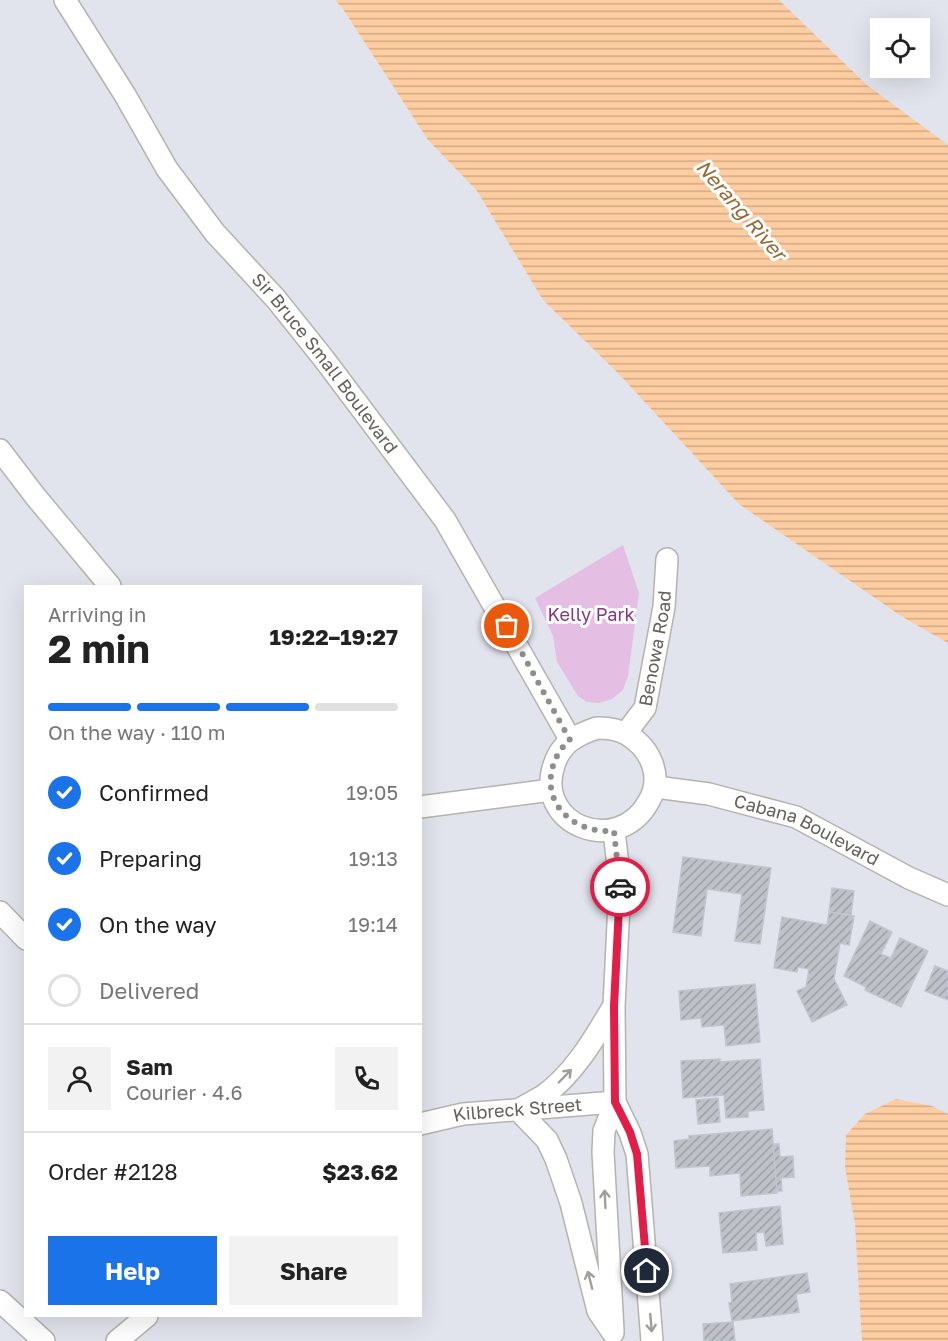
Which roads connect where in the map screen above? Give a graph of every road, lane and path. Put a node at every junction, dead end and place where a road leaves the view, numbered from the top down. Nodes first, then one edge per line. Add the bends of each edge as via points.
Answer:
1 (65, 0) edge
2 (0, 450) edge
3 (667, 559) dead end
4 (109, 585) edge
5 (626, 734) junction
6 (570, 740) junction
7 (656, 787) junction
8 (551, 790) junction
9 (422, 807) edge
10 (614, 831) junction
11 (948, 895) edge
12 (0, 912) edge
13 (24, 937) edge
14 (614, 1006) junction
15 (615, 1102) junction
16 (518, 1110) junction
17 (422, 1124) edge
18 (0, 1301) edge
19 (146, 1317) edge
20 (613, 1337) edge
21 (44, 1341) edge
22 (117, 1341) edge
23 (652, 1341) edge

1 - 6 street, Sir Bruce Small Boulevard via 167,169 215,233 276,299 445,520
2 - 4 street
3 - 5 street, Benowa Road via 664,607 645,708
5 - 6 street via 597,728
5 - 7 street via 641,745 651,760
6 - 8 street via 558,753
7 - 10 street via 644,812
7 - 11 street, Cabana Boulevard via 709,794 796,817
8 - 9 street
8 - 10 street via 569,820 585,829
10 - 14 street via 620,883
12 - 13 street
14 - 15 street
16 -> 14 street via 543,1096 573,1068
15 - 16 street, Kilbreck Street
20 -> 15 street via 603,1152 604,1131
15 -> 23 street via 637,1154
16 - 17 street, Kilbreck Street via 463,1114
20 -> 16 street via 598,1311 556,1159 547,1140
18 - 21 street
19 - 22 street

